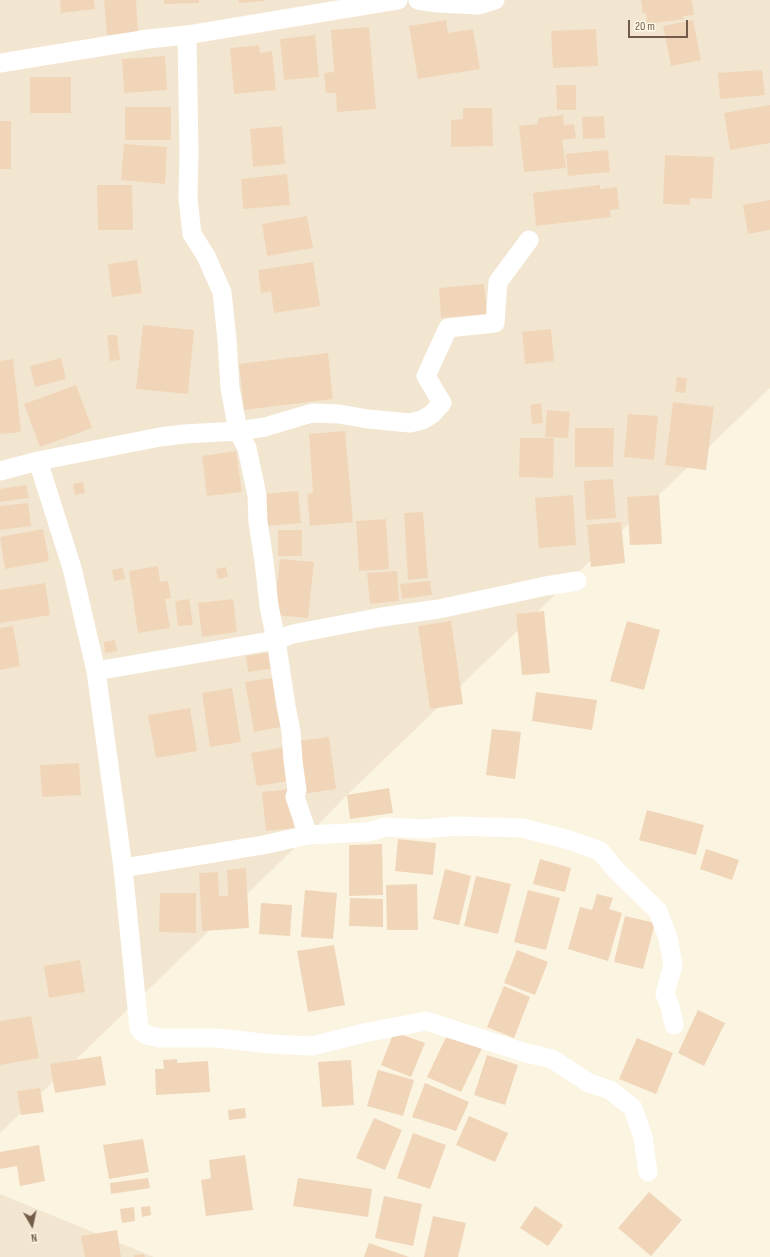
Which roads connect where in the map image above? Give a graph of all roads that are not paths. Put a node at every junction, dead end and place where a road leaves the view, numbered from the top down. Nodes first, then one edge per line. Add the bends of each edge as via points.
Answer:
1 (398, 0) edge
2 (418, 0) edge
3 (495, 0) edge
4 (187, 35) junction
5 (0, 63) edge
6 (529, 240) dead end
7 (238, 431) junction
8 (38, 461) junction
9 (0, 471) edge
10 (577, 581) dead end
11 (276, 640) junction
12 (96, 672) junction
13 (308, 835) junction
14 (123, 868) junction
15 (674, 1025) dead end
16 (648, 1172) dead end

1 - 4 street
2 - 3 street via 479,5
4 - 5 street
4 - 7 street via 188,199 192,234 206,256 222,292 230,388
6 - 7 street via 498,282 495,322 448,328 426,376 442,403 432,414 410,423 338,414 312,414
7 - 8 street via 160,437
7 - 11 street via 247,448 257,495 269,606
8 - 9 street
8 - 12 street via 72,568
10 - 11 street via 438,609 293,634
11 - 12 street
11 - 13 street via 291,731 297,790 295,797
12 - 14 street
13 - 14 street
13 - 15 street via 368,832 386,827 522,828 600,851 658,911 668,938 673,965 665,994
14 - 16 street via 139,1028 147,1035 160,1038 217,1038 312,1046 426,1021 552,1059 589,1083 610,1090 632,1108 643,1137

